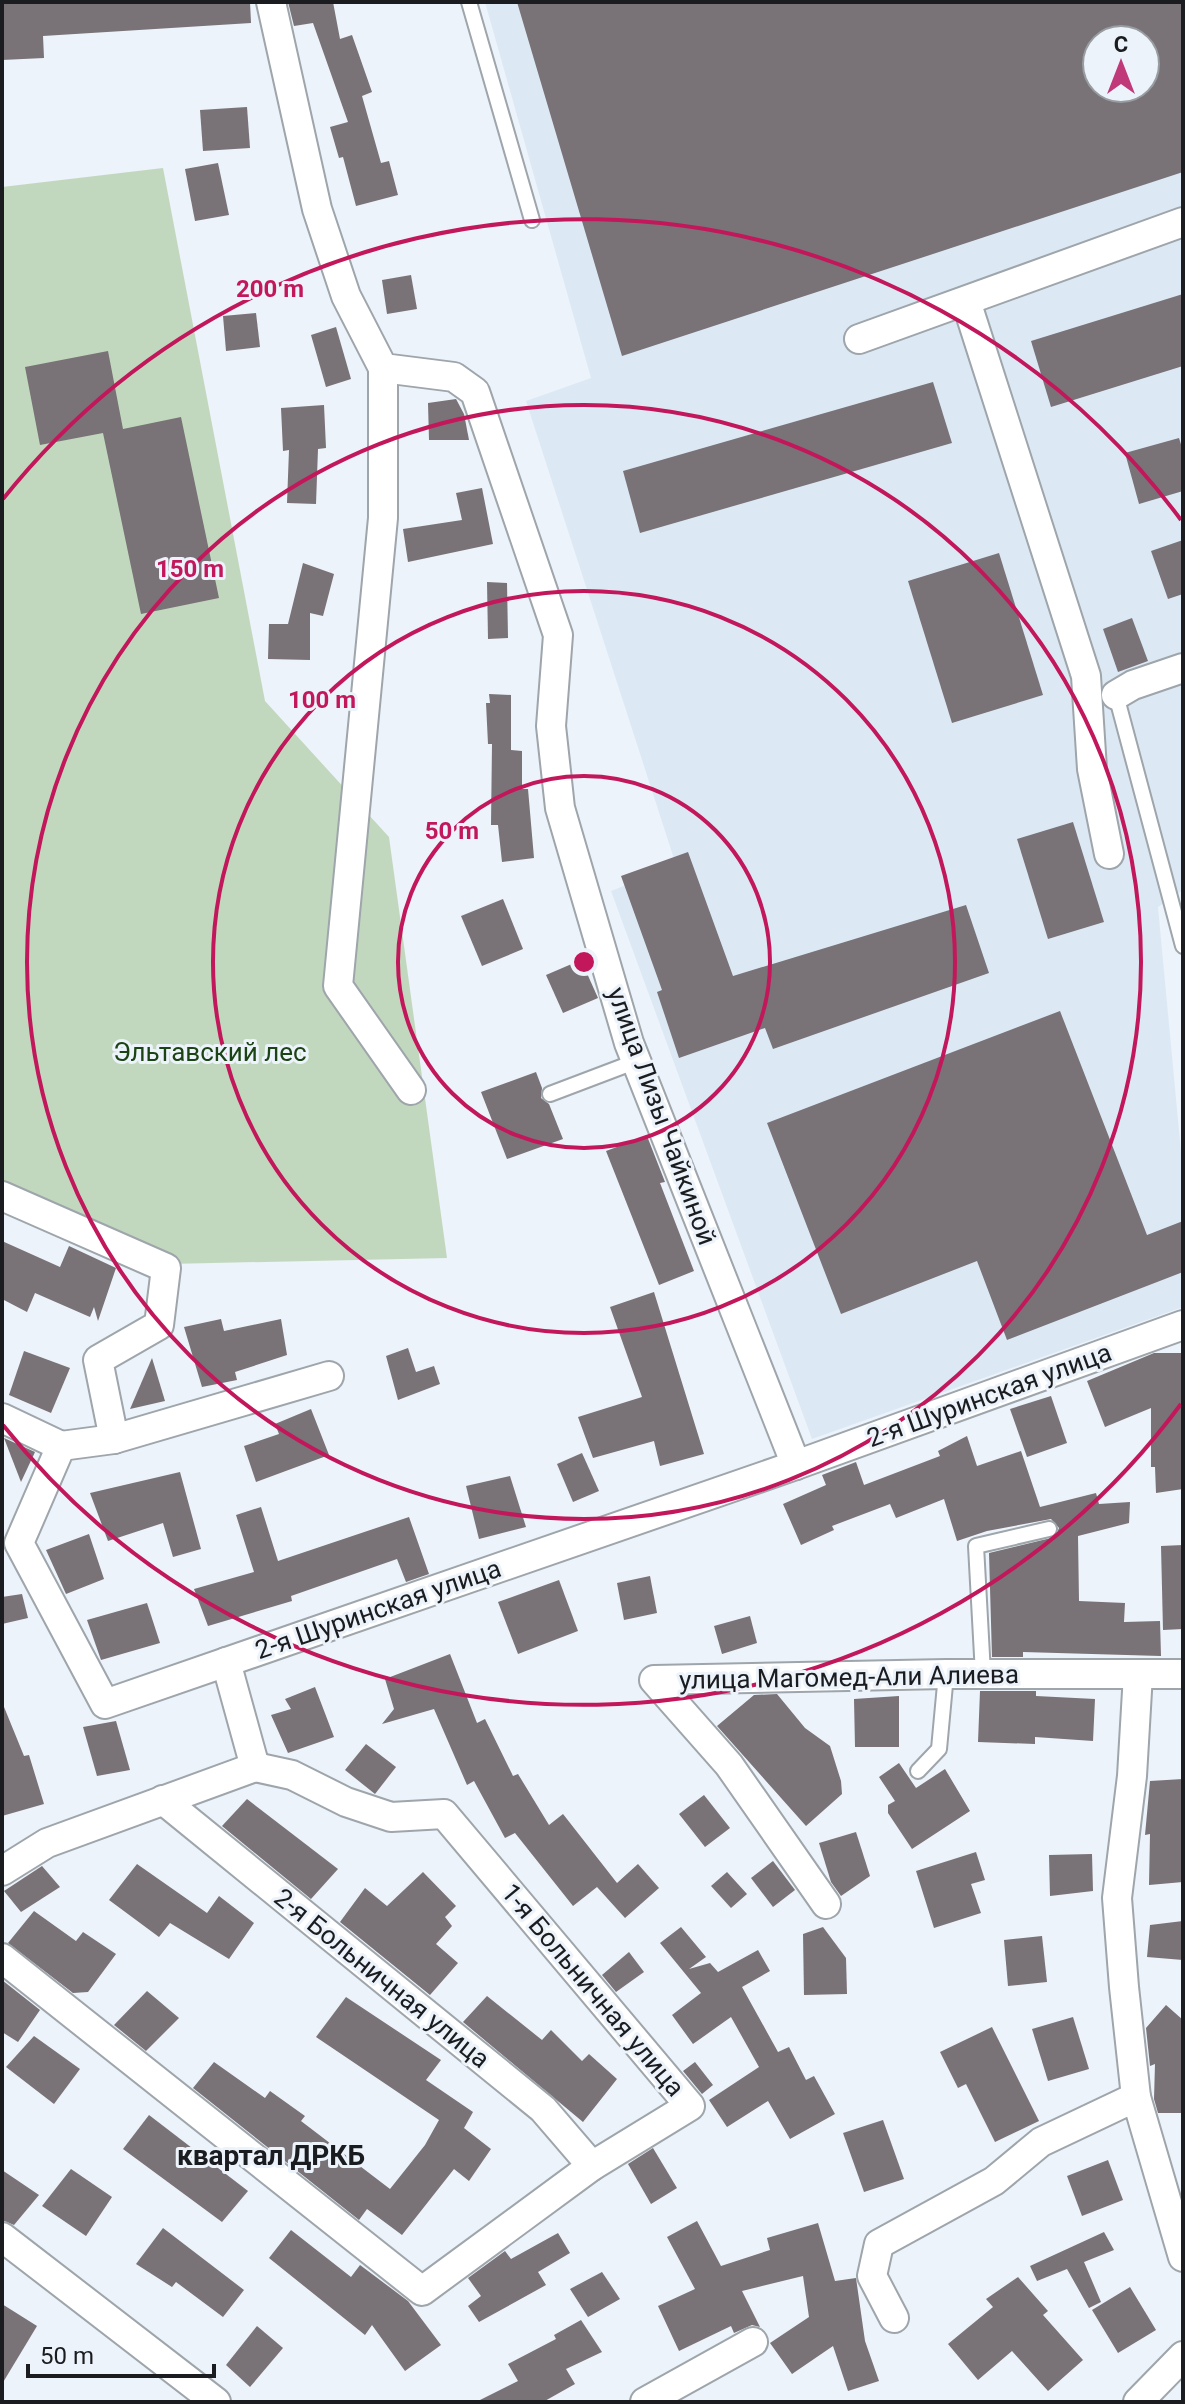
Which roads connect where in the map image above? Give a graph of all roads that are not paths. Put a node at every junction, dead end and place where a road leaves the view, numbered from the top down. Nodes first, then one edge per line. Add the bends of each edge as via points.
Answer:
1 (271, 2) edge
2 (469, 2) edge
3 (532, 220) dead end
4 (1183, 222) edge
5 (966, 301) junction
6 (859, 339) dead end
7 (383, 368) junction
8 (1183, 668) edge
9 (1116, 695) joint
10 (1109, 854) dead end
11 (1183, 946) edge
12 (637, 1061) junction
13 (411, 1090) dead end
14 (550, 1094) dead end
15 (2, 1196) edge
16 (1183, 1325) edge
17 (329, 1376) dead end
18 (2, 1418) edge
19 (114, 1439) junction
20 (61, 1446) junction
21 (796, 1465) junction
22 (1049, 1529) dead end
23 (11, 1544) edge
24 (226, 1662) junction
25 (946, 1674) junction
26 (983, 1674) junction
27 (1138, 1674) junction
28 (1183, 1674) edge
29 (255, 1767) junction
30 (918, 1771) dead end
31 (163, 1800) junction
32 (2, 1871) edge
33 (826, 1904) dead end
34 (2, 1958) edge
35 (1136, 2097) junction
36 (592, 2166) junction
37 (2, 2237) edge
38 (1183, 2257) edge
39 (894, 2318) dead end
40 (753, 2342) dead end
41 (1183, 2356) edge
42 (216, 2402) edge
43 (645, 2402) edge
44 (1138, 2402) edge

1 - 7 street via 317,209 346,296
2 - 3 lane
4 - 5 street
5 - 6 street
5 - 10 street via 1086,676 1092,769
7 - 12 street, улица Лизы Чайкиной via 454,377 475,392 558,635 551,726 560,808
7 - 13 street via 383,518 338,986
8 - 9 street
9 - 11 lane
12 - 14 lane
12 - 21 street, улица Лизы Чайкиной
15 - 19 street via 166,1268 159,1325 98,1360
16 - 21 street, 2-я Шуринская улица
17 - 19 street
18 - 20 street
19 - 20 street
20 - 23 street, 2-я Шуринская улица
21 - 24 street, 2-я Шуринская улица
22 - 26 lane via 976,1546
23 - 24 street, 2-я Шуринская улица via 105,1704
24 - 29 street
25 - 26 street, улица Магомед-Али Алиева
25 - 30 lane via 939,1749
25 - 33 street, улица Магомед-Али Алиева via 654,1680 729,1765
26 - 27 street, улица Магомед-Али Алиева
27 - 28 street, улица Магомед-Али Алиева
27 - 35 street via 1117,1898
29 - 31 street
29 - 36 street, 1-я Больничная улица via 292,1775 391,1817 444,1814 690,2106
31 - 32 street via 47,1843
31 - 36 street, 2-я Больничная улица via 543,2109
34 - 36 street, 1-я Больничная улица via 422,2291
35 - 38 street
35 - 39 street via 1041,2142 994,2181 879,2244 872,2276
37 - 42 street
40 - 43 street
41 - 44 street

